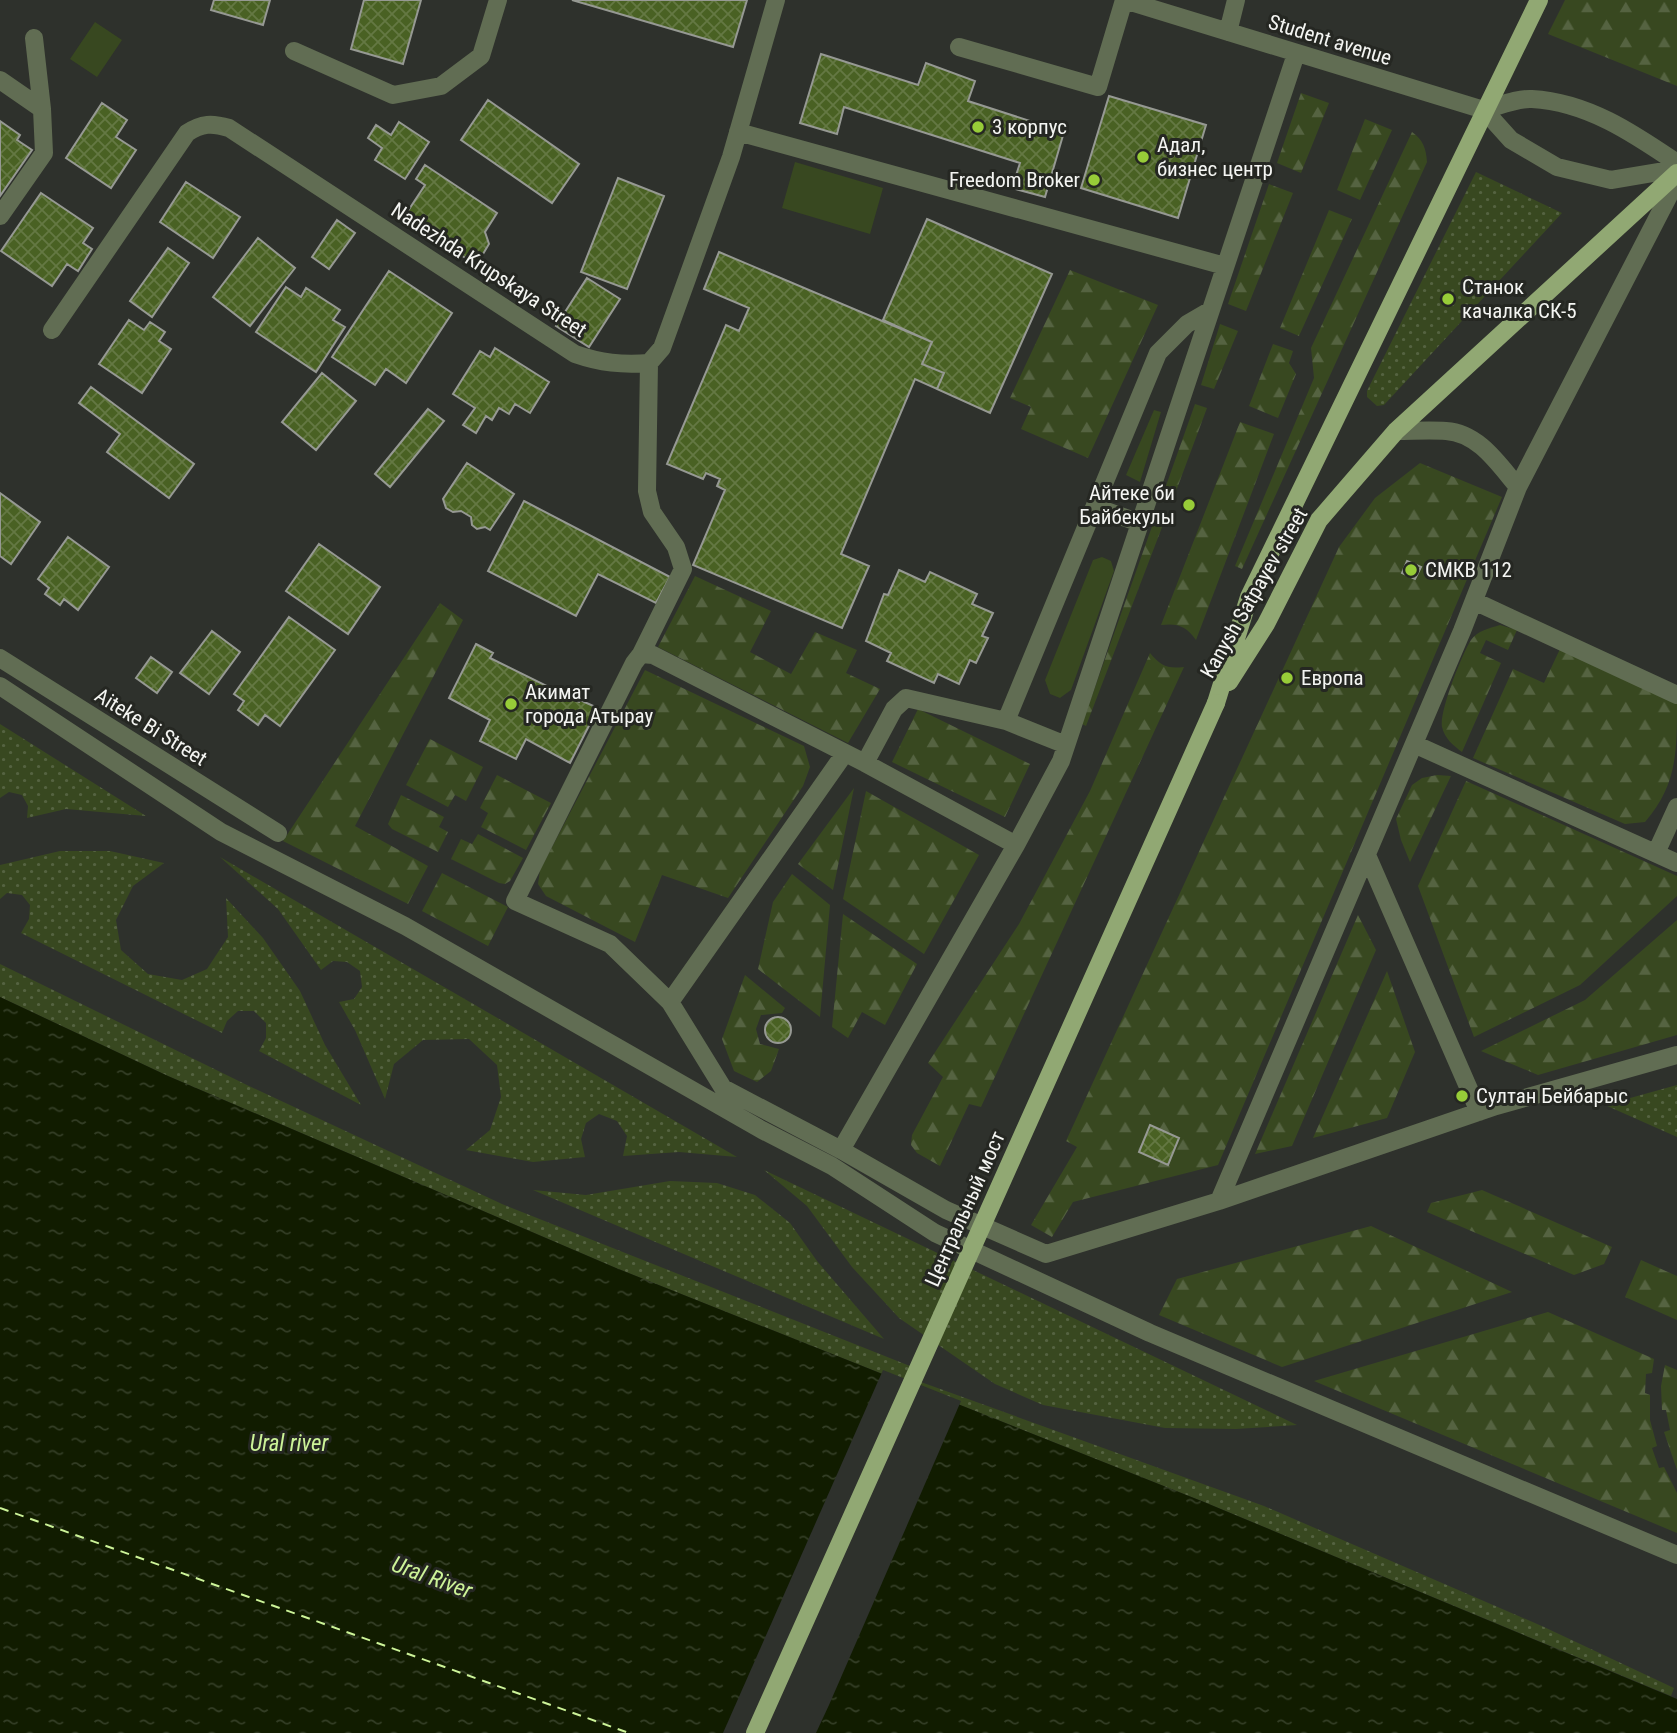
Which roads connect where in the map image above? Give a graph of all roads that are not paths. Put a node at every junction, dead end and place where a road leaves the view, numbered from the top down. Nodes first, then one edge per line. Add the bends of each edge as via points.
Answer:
1 (498, 0) edge
2 (776, 0) edge
3 (1124, 0) edge
4 (1236, 0) edge
5 (1539, 0) edge
6 (1228, 32) junction
7 (34, 38) dead end
8 (960, 47) dead end
9 (294, 51) dead end
10 (1296, 54) junction
11 (0, 80) edge
12 (42, 109) junction
13 (1484, 110) junction
14 (738, 132) junction
15 (1677, 163) edge
16 (1677, 171) edge
17 (1677, 180) edge
18 (0, 216) edge
19 (1225, 265) junction
20 (1211, 310) junction
21 (52, 330) dead end
22 (649, 363) junction
23 (1396, 431) junction
24 (1518, 487) junction
25 (1095, 507) junction
26 (1140, 523) junction
27 (1474, 601) junction
28 (641, 654) junction
29 (0, 658) edge
30 (0, 686) edge
31 (1677, 695) edge
32 (1216, 703) junction
33 (1006, 721) junction
34 (1414, 744) junction
35 (1066, 745) junction
36 (845, 753) junction
37 (865, 763) junction
38 (1677, 807) edge
39 (278, 833) dead end
40 (1016, 845) junction
41 (1656, 853) junction
42 (1367, 855) junction
43 (1677, 863) edge
44 (670, 1002) junction
45 (1677, 1055) edge
46 (1479, 1112) junction
47 (841, 1150) junction
48 (1219, 1201) junction
49 (1677, 1555) edge
50 (755, 1733) edge

1 - 9 street via 481,56 441,86 393,95
2 - 14 street
3 - 6 street, Student avenue
3 - 8 street via 1098,87
4 - 6 street
5 - 13 main road, Kanysh Satpayev street
6 - 10 street, Student avenue
7 - 12 street
10 - 13 street, Student avenue
10 - 19 street
11 - 12 street
12 - 18 street via 44,153
13 - 15 street via 1530,99 1581,108 1631,131
13 - 16 street via 1511,140 1558,167 1611,180
13 - 32 main road, Kanysh Satpayev street via 1249,597
14 - 19 street
14 - 22 street via 662,348
16 - 23 main road, Kanysh Satpayev street
17 - 24 street
19 - 20 street
20 - 25 street via 1187,324 1158,353
20 - 26 street
21 - 22 street, Nadezhda Krupskaya Street via 187,133 214,124 229,128 575,354 599,363
22 - 28 street via 647,491 652,512 676,547 683,569
23 - 24 street via 1450,430 1471,438
23 - 32 main road, Kanysh Satpayev street via 1319,520 1266,624
24 - 27 street
25 - 26 street
25 - 33 street
26 - 35 street
27 - 31 street
27 - 34 street
28 - 36 street via 653,654
28 - 44 street via 515,901 610,944
29 - 39 street, Aiteke Bi Street
30 - 49 street via 221,832 405,926 832,1166 935,1233 1150,1333
32 - 50 main road, Центральный мост, bridge
33 - 35 street
33 - 37 street via 906,698 894,709
34 - 41 street
34 - 42 street
35 - 40 street
36 - 37 street
36 - 44 street
37 - 40 street
38 - 41 street
40 - 47 street
41 - 43 street
42 - 46 street
42 - 48 street
44 - 47 street via 723,1088
45 - 46 street
46 - 48 street
47 - 48 street via 946,1210 1046,1254

